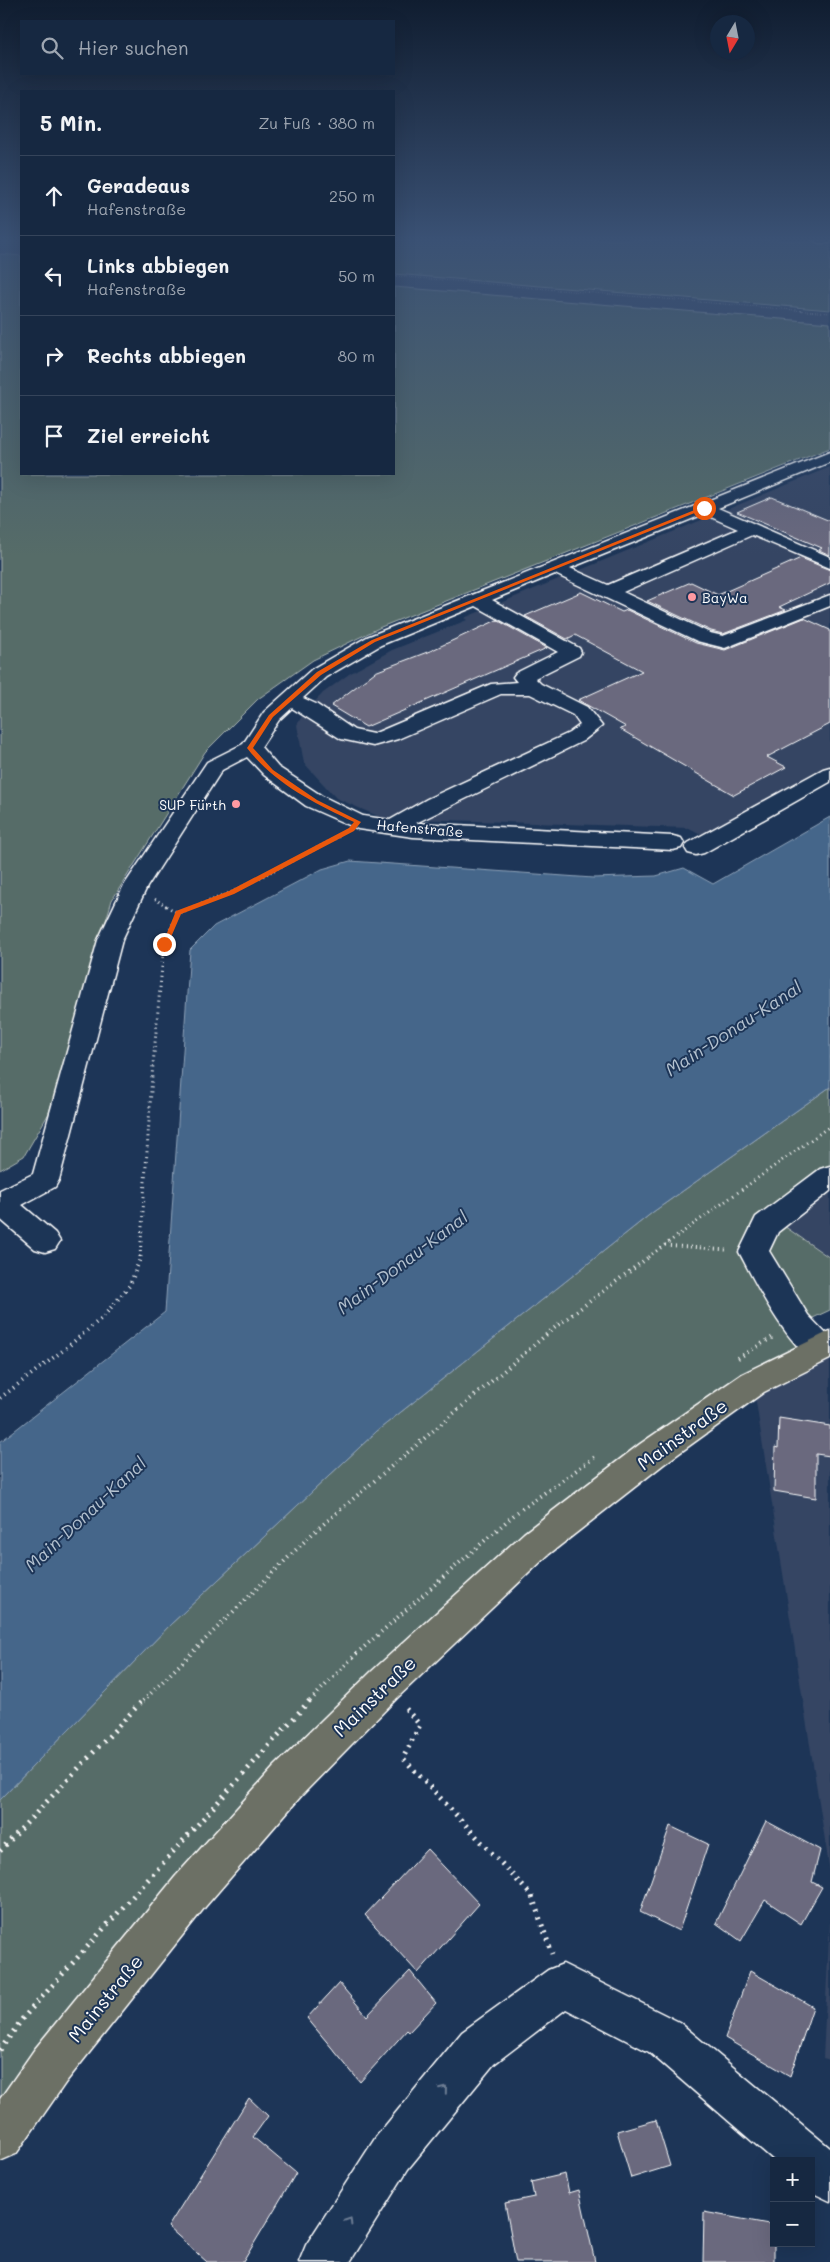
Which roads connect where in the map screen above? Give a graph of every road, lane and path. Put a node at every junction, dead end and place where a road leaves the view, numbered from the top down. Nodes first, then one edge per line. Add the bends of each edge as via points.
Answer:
1 (830, 457) edge
2 (704, 508) junction
3 (752, 529) junction
4 (830, 563) edge
5 (555, 568) junction
6 (608, 592) junction
7 (476, 600) junction
8 (830, 600) edge
9 (534, 688) junction
10 (290, 699) junction
11 (250, 748) junction
12 (830, 773) edge
13 (358, 822) junction
14 (393, 827) junction
15 (673, 843) dead end
16 (696, 848) dead end
17 (830, 1126) edge
18 (830, 1176) edge
19 (45, 1242) dead end
20 (664, 1245) junction
21 (754, 1252) junction
22 (825, 1346) edge
23 (0, 1398) edge
24 (355, 1655) dead end
25 (384, 1684) junction
26 (0, 1851) edge
27 (563, 1985) junction
28 (0, 2138) edge
29 (806, 2157) edge
30 (815, 2165) edge
31 (830, 2178) edge
32 (323, 2262) edge

1 - 2 street
2 - 3 street
2 - 5 street
3 - 4 street
3 - 6 street
5 - 6 street
5 - 7 street
6 - 8 street via 704,638 725,642
7 - 9 street via 572,652 523,677
7 - 10 street via 374,641 319,673
9 - 10 street via 498,688 373,740 348,735
9 - 14 street via 580,711 592,726 576,737
10 - 11 street via 271,716
11 - 13 street, Hafenstraße via 270,771 314,801
11 - 19 street via 214,766 135,887 110,940 45,1180 0,1203
12 - 16 street
13 - 14 street, Hafenstraße
13 - 23 path via 352,829 240,888 178,913 164,944 152,1076 142,1252 130,1285 104,1317
14 - 15 street, Hafenstraße
17 - 20 path
18 - 21 street via 766,1225
20 - 21 path
20 - 26 path via 553,1329 313,1533 128,1715
21 - 22 street via 798,1324
22 - 25 main road, Mainstraße via 753,1383 652,1454 536,1544
24 - 25 path
25 - 27 path via 420,1725 403,1758 532,1896
25 - 28 main road, Mainstraße via 288,1781 190,1892 50,2066
27 - 29 street via 664,2037
32 -> 27 street via 392,2153 478,2048
30 - 31 street

